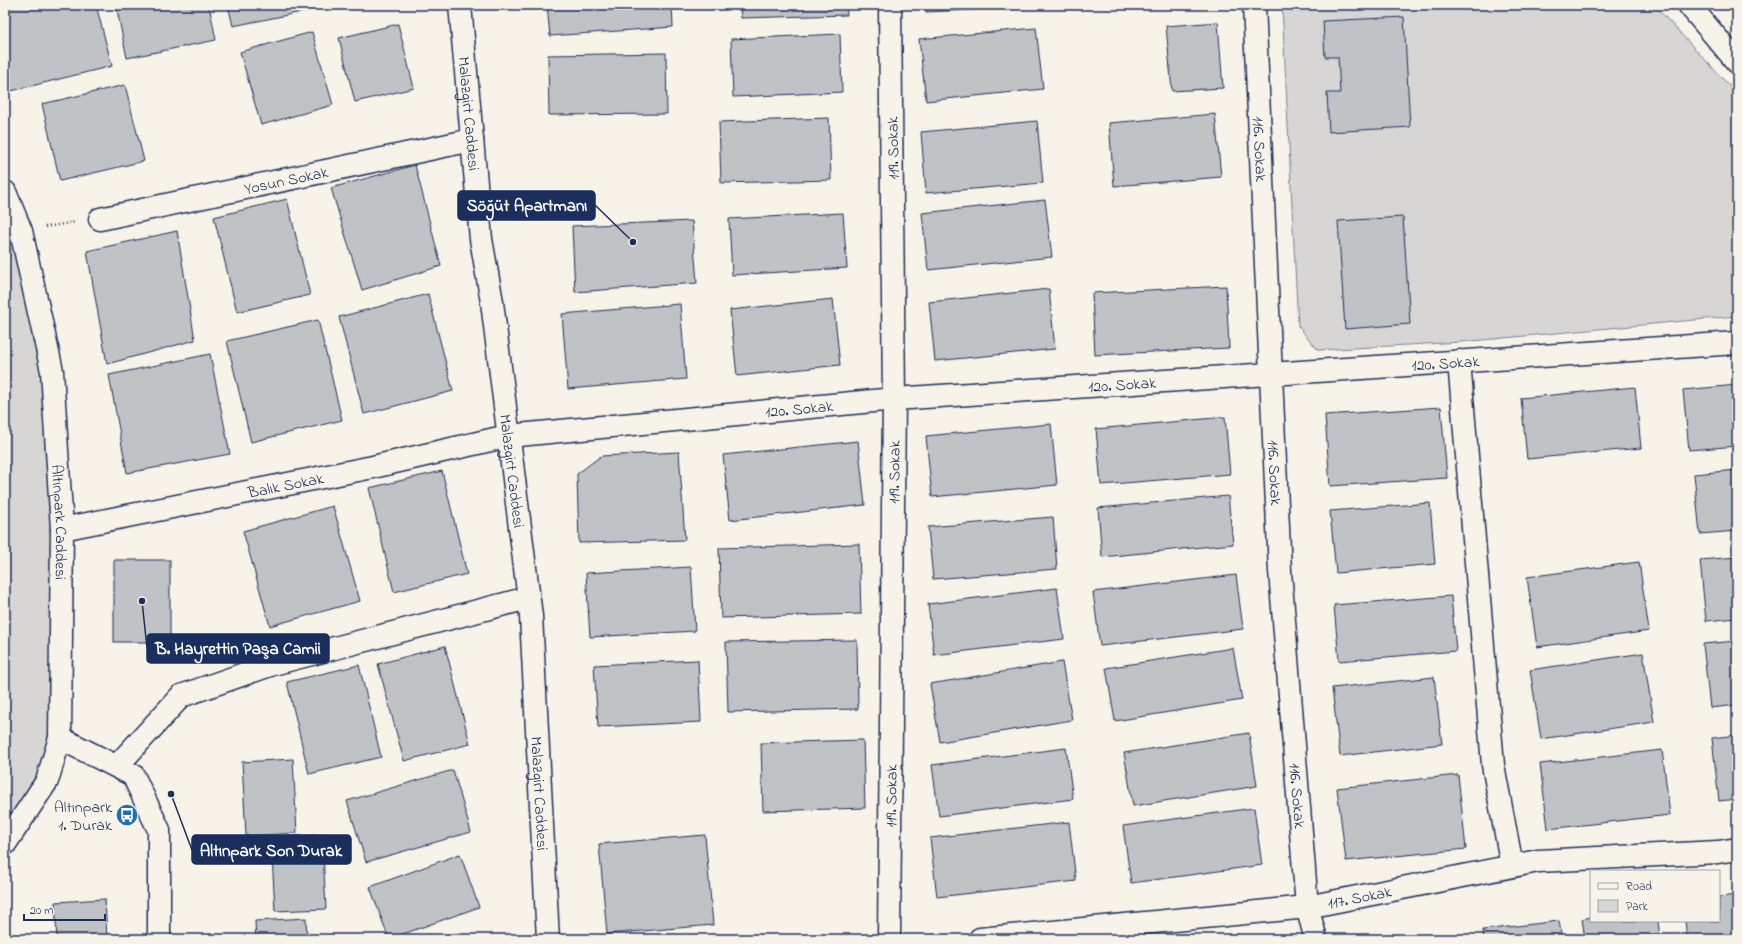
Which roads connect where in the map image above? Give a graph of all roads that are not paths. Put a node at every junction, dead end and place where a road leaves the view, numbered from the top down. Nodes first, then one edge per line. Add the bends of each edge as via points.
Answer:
1 (460, 5) edge
2 (890, 5) edge
3 (1254, 5) edge
4 (1689, 5) edge
5 (1737, 62) edge
6 (472, 140) junction
7 (5, 192) edge
8 (100, 219) road end
9 (1737, 343) edge
10 (1459, 361) junction
11 (1271, 374) junction
12 (894, 399) junction
13 (508, 436) junction
14 (62, 529) junction
15 (528, 598) junction
16 (60, 738) junction
17 (116, 766) junction
18 (5, 844) edge
19 (1737, 849) edge
20 (1512, 866) junction
21 (1308, 906) junction
22 (160, 939) edge
23 (548, 939) edge
24 (889, 939) edge
25 (980, 939) edge
26 (1316, 939) edge

1 - 6 street, Malazgirt Caddesi
2 - 12 street, 119. Sokak
3 - 11 street, 116. Sokak
4 - 5 street
6 - 8 street, Yosun Sokak
6 - 13 street, Malazgirt Caddesi via 481,239 492,302
7 - 14 street, Altınpark Caddesi via 21,231 52,371
9 - 10 street, 120. Sokak
10 - 11 street, 120. Sokak
10 - 20 street via 1493,765
11 - 12 street, 120. Sokak
11 - 21 street, 116. Sokak via 1280,571
12 - 13 street, 120. Sokak
12 - 24 street, 119. Sokak
13 - 14 street, Balık Sokak via 374,467
13 - 15 street, Malazgirt Caddesi
14 - 16 street, Altınpark Caddesi
15 - 17 street via 273,664 181,696
15 - 23 street, Malazgirt Caddesi
16 - 17 street
16 - 18 street, Altınpark Caddesi via 47,781
17 - 22 street via 133,775 159,830
19 - 20 street, 117. Sokak via 1538,861
20 - 21 street, 117. Sokak
21 - 25 street, 117. Sokak
21 - 26 street, 116. Sokak

